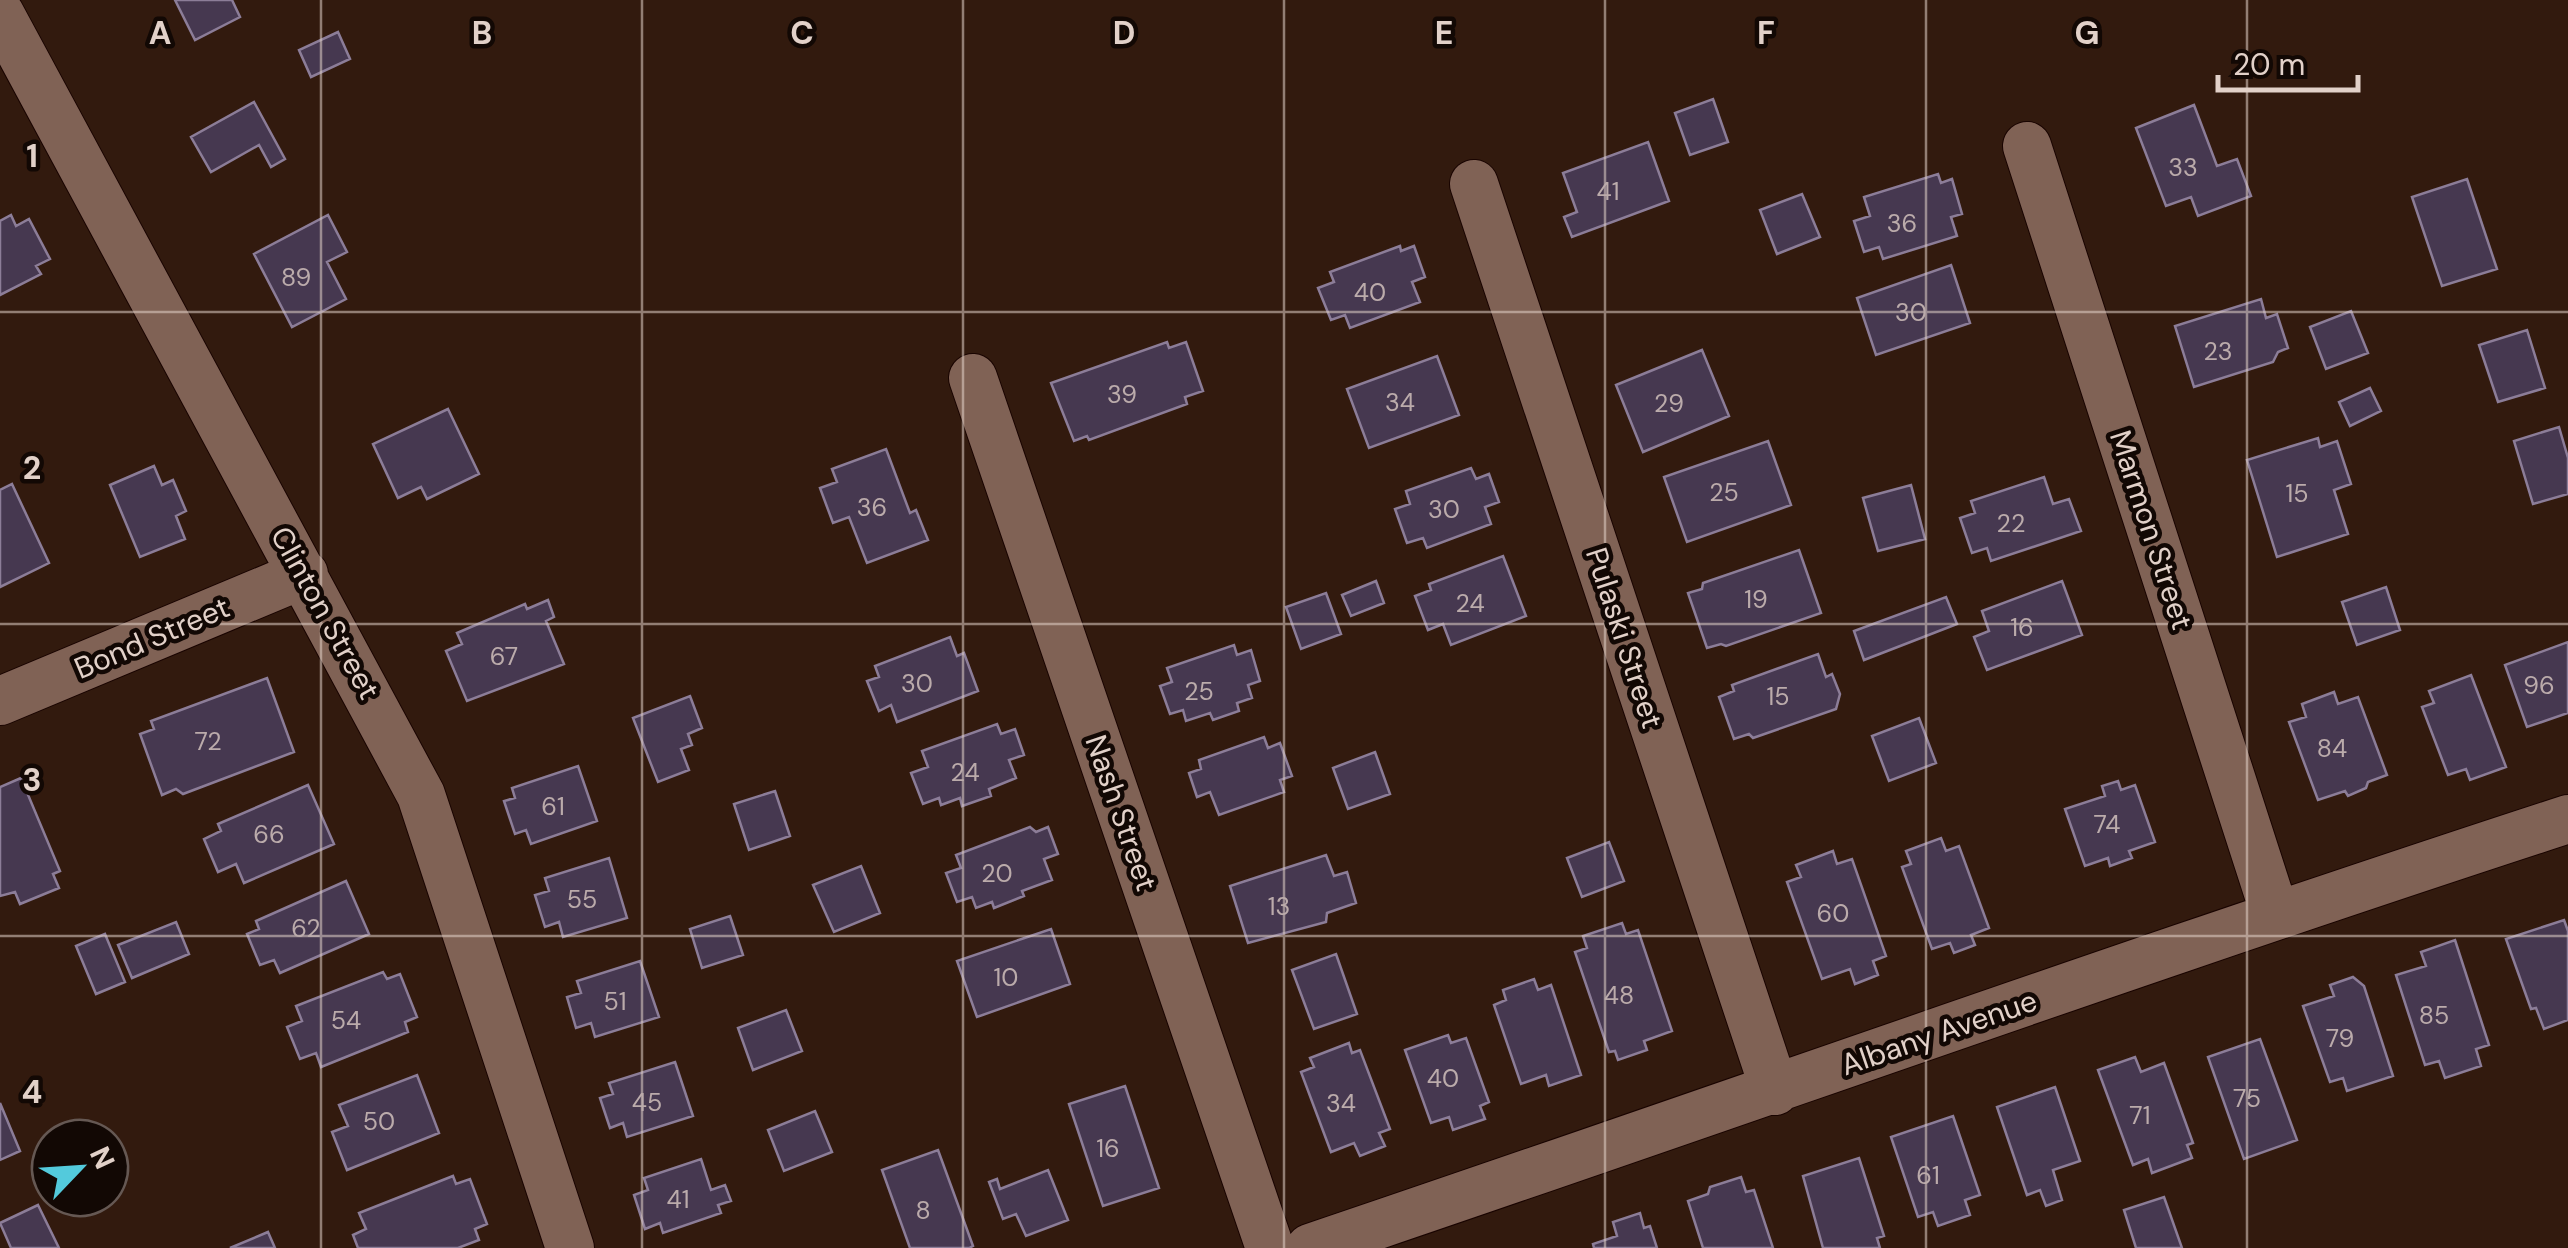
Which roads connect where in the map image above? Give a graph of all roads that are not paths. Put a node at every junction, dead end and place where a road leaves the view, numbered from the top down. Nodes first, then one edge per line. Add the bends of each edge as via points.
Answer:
1 (0, 14) edge
2 (2027, 146) dead end
3 (1474, 184) dead end
4 (973, 378) dead end
5 (304, 574) junction
6 (0, 702) edge
7 (2568, 819) edge
8 (2275, 914) junction
9 (1775, 1091) junction
10 (570, 1248) edge
11 (1270, 1248) edge
12 (1310, 1248) edge

1 - 5 street, Clinton Street
2 - 8 street, Marmon Street
3 - 9 street, Pulaski Street
4 - 11 street, Nash Street
5 - 6 street, Bond Street
5 - 10 street, Clinton Street via 431,817
7 - 8 street, Albany Avenue
8 - 9 street, Albany Avenue
9 - 12 street, Albany Avenue

